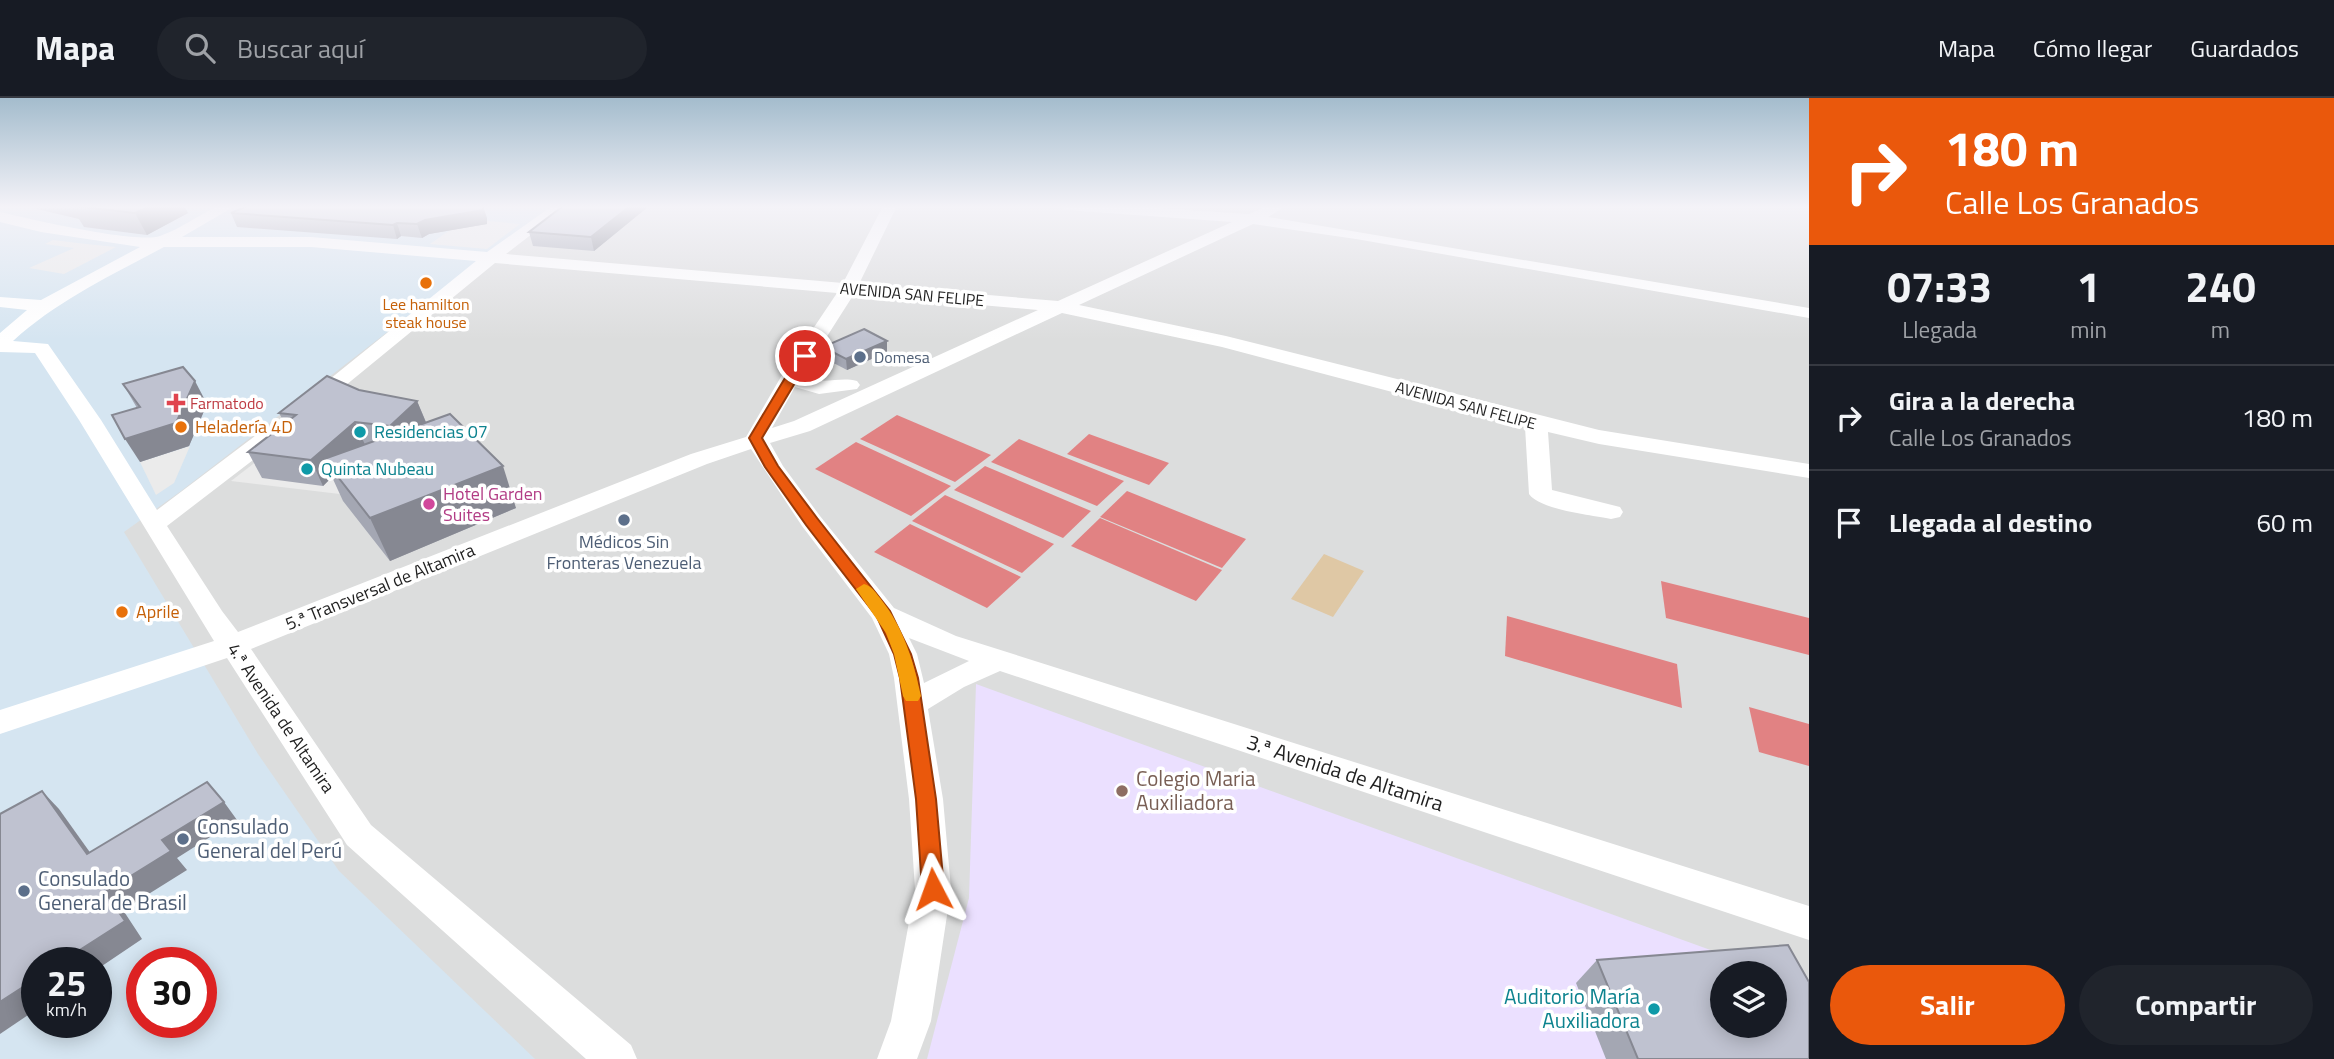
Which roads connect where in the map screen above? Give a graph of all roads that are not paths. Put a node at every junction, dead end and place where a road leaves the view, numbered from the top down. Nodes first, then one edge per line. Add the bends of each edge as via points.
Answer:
1 (149, 251) edge
2 (424, 251) edge
3 (500, 251) edge
4 (868, 251) edge
5 (1159, 251) edge
6 (1172, 251) edge
7 (1457, 251) edge
8 (1494, 251) edge
9 (493, 256) junction
10 (849, 288) junction
11 (0, 302) edge
12 (1034, 304) junction
13 (45, 306) junction
14 (1809, 306) edge
15 (1060, 307) junction
16 (1809, 313) edge
17 (0, 345) edge
18 (792, 375) junction
19 (850, 385) junction
20 (1536, 423) junction
21 (756, 438) junction
22 (1809, 471) edge
23 (1611, 512) dead end
24 (154, 524) junction
25 (884, 615) junction
26 (233, 645) junction
27 (1000, 660) junction
28 (913, 704) junction
29 (0, 722) edge
30 (1809, 923) edge
31 (617, 1059) edge
32 (897, 1059) edge

1 - 13 street
2 - 9 street, AVENIDA SAN FELIPE
3 - 9 street
4 - 10 street
5 - 12 street, 5.ª Transversal de Altamira
6 - 15 street
7 - 16 street
8 - 14 street
9 - 10 street, AVENIDA SAN FELIPE
9 - 24 street
10 - 12 street, AVENIDA SAN FELIPE
10 - 18 street
11 - 13 street
12 - 15 street, AVENIDA SAN FELIPE
12 - 19 street, 5.ª Transversal de Altamira
13 - 17 street
15 - 20 street, AVENIDA SAN FELIPE via 1140,321
15 - 21 street via 802,426
17 - 24 street, 4.ª Avenida de Altamira via 41,348
18 - 19 street via 813,387
18 - 21 street
19 - 21 street, 5.ª Transversal de Altamira via 785,414
20 - 22 street, AVENIDA SAN FELIPE
20 - 23 street via 1541,494
21 - 25 street via 811,521
21 - 26 street, 5.ª Transversal de Altamira
24 - 26 street, 4.ª Avenida de Altamira
25 - 27 street, 3.ª Avenida de Altamira via 946,643
25 - 28 street via 903,654
26 - 29 street, 5.ª Transversal de Altamira
26 - 31 street, 4.ª Avenida de Altamira via 359,835
27 - 28 street via 954,679
27 - 30 street, 3.ª Avenida de Altamira
28 - 32 street via 933,889 911,1021

